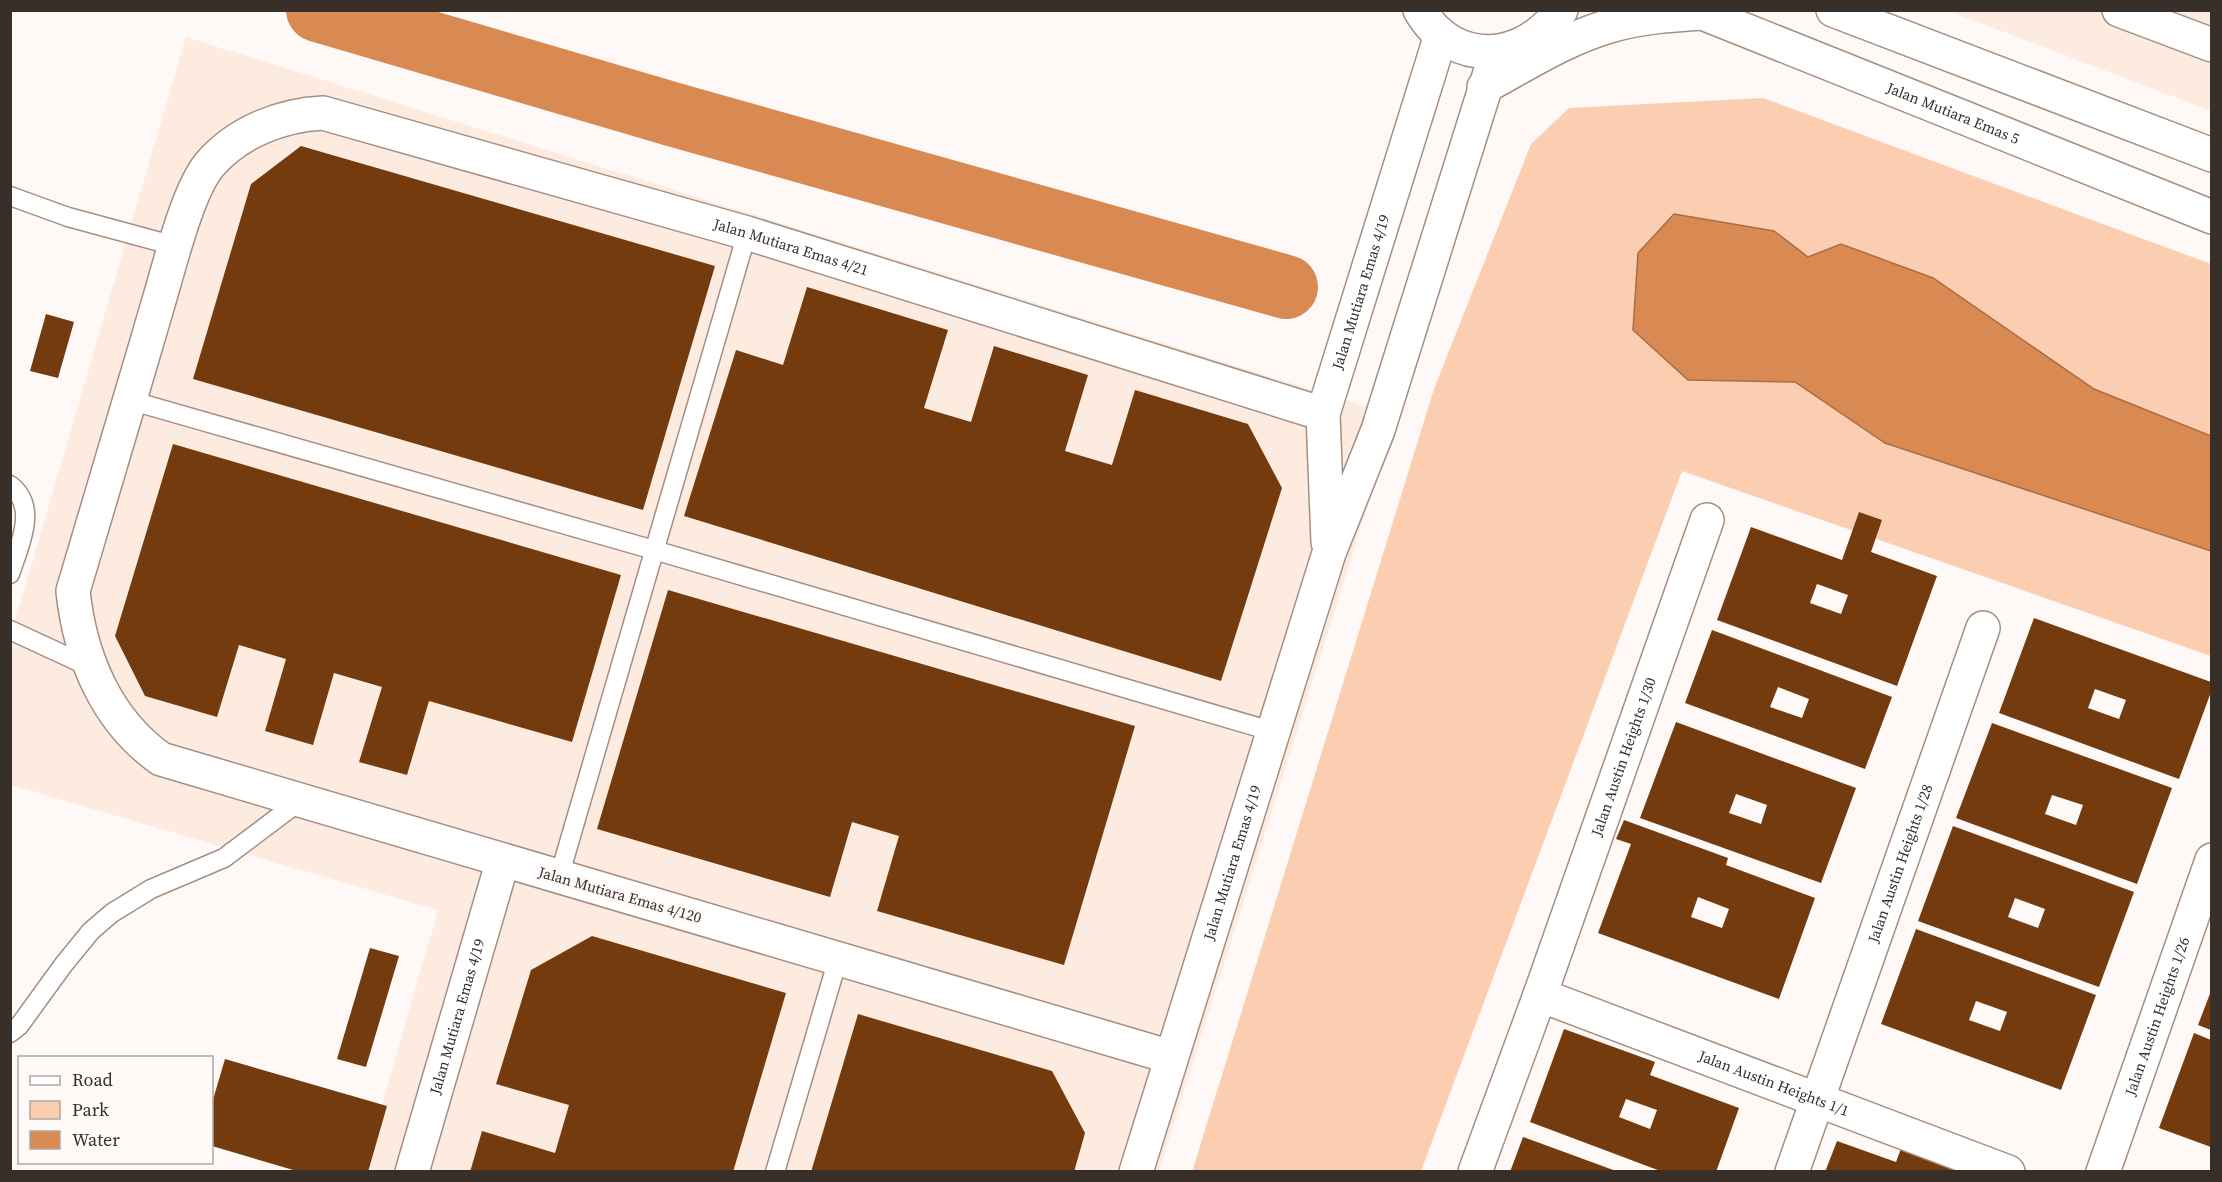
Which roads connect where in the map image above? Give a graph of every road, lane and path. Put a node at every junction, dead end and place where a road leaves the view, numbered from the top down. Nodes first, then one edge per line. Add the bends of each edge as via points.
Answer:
1 (1420, 10) edge
2 (1561, 10) edge
3 (1833, 10) edge
4 (2119, 10) edge
5 (1698, 12) edge
6 (1441, 35) junction
7 (2211, 45) edge
8 (1497, 52) junction
9 (1484, 87) junction
10 (2211, 155) edge
11 (10, 196) edge
12 (2211, 217) edge
13 (747, 233) junction
14 (175, 246) junction
15 (129, 400) junction
16 (1323, 414) junction
17 (10, 485) edge
18 (1707, 520) dead end
19 (654, 550) junction
20 (1329, 553) junction
21 (10, 574) edge
22 (1983, 628) dead end
23 (10, 630) edge
24 (95, 677) junction
25 (1271, 731) junction
26 (301, 800) junction
27 (503, 860) junction
28 (2211, 860) edge
29 (560, 877) junction
30 (838, 959) junction
31 (1540, 995) junction
32 (10, 1033) edge
33 (1171, 1057) junction
34 (1820, 1100) junction
35 (412, 1172) edge
36 (776, 1172) edge
37 (1136, 1172) edge
38 (1475, 1172) edge
39 (1792, 1172) edge
40 (2008, 1172) edge
41 (2103, 1172) edge

1 - 6 street
2 - 8 street via 1535,39
3 - 10 street
4 - 7 street
5 - 9 street via 1612,25
5 - 12 street, Jalan Mutiara Emas 5
6 - 8 street via 1477,51
6 - 16 street, Jalan Mutiara Emas 4/19
8 - 9 street, Jalan Mutiara Emas 4/19
9 - 20 street, Jalan Mutiara Emas 4/19 via 1378,430
11 - 14 lane via 68,217
13 - 14 street, Jalan Mutiara Emas 4/21 via 323,113 289,118 254,130 223,151 200,179
13 - 16 street, Jalan Mutiara Emas 4/21
13 - 19 lane
14 - 15 street, Jalan Mutiara Emas 4/21
15 - 19 lane
15 - 24 street, Jalan Mutiara Emas 4/120 via 73,591 76,619
16 - 20 street, Jalan Mutiara Emas 4/19
17 - 21 lane via 22,498 26,512
18 - 31 street, Jalan Austin Heights 1/30
19 - 25 lane
19 - 29 lane
20 - 25 street, Jalan Mutiara Emas 4/19
22 - 34 street, Jalan Austin Heights 1/28
23 - 24 lane
24 - 26 street, Jalan Mutiara Emas 4/120 via 126,728 161,759
25 - 33 street, Jalan Mutiara Emas 4/19
26 - 27 street, Jalan Mutiara Emas 4/120
26 - 32 lane via 224,858 151,889 112,913 91,931 20,1026
27 - 29 street, Jalan Mutiara Emas 4/120
27 - 35 street, Jalan Mutiara Emas 4/19
28 - 41 street, Jalan Austin Heights 1/26
29 - 30 street, Jalan Mutiara Emas 4/120
30 - 33 street, Jalan Mutiara Emas 4/120
30 - 36 lane
31 - 34 street, Jalan Austin Heights 1/1
31 - 38 street, Jalan Austin Heights 1/30
33 - 37 street, Jalan Mutiara Emas 4/19
34 - 39 street, Jalan Austin Heights 1/28
34 - 40 street, Jalan Austin Heights 1/1

